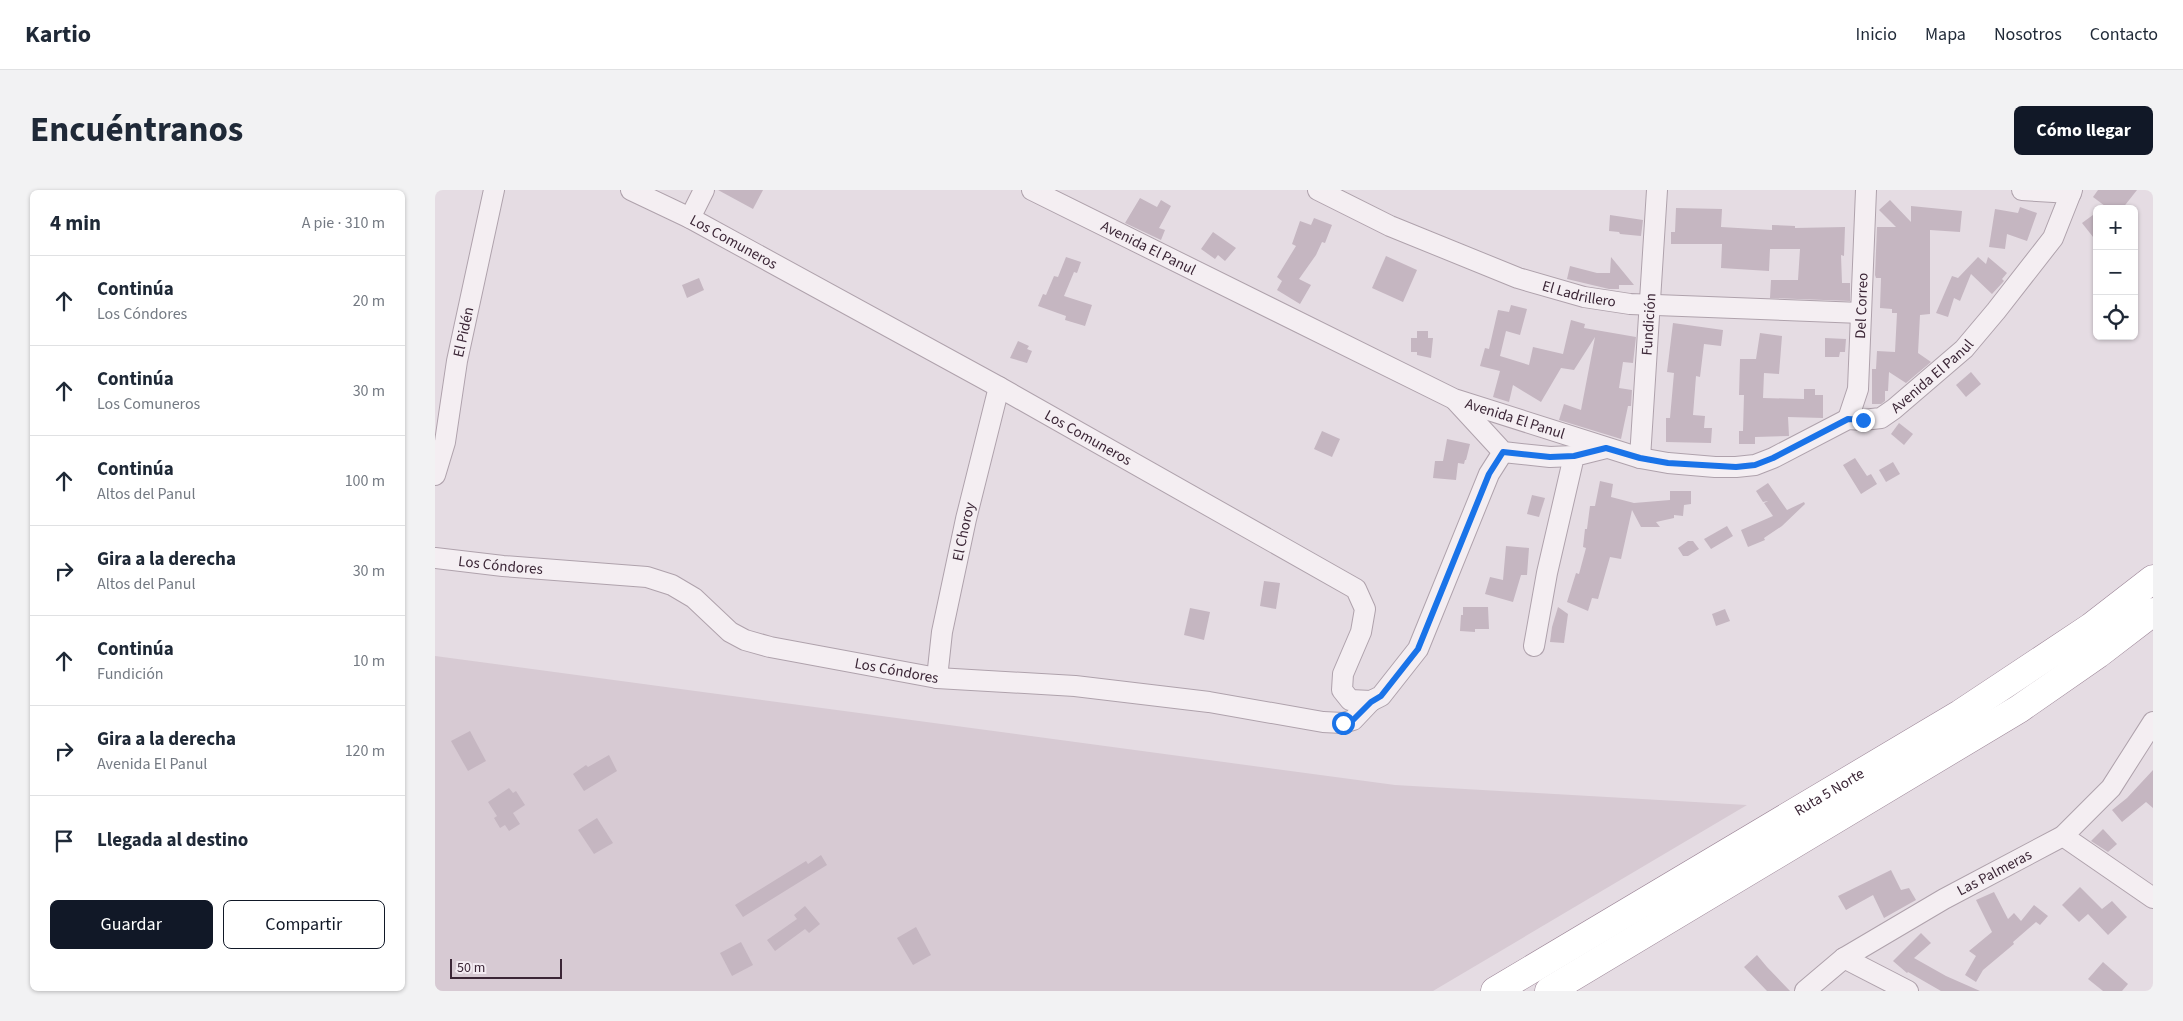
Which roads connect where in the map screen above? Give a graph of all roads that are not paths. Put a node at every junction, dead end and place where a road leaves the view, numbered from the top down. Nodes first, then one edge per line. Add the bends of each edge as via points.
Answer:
1 (494, 190) edge
2 (631, 190) edge
3 (704, 190) edge
4 (1032, 190) edge
5 (1318, 190) edge
6 (1657, 190) edge
7 (1866, 190) edge
8 (2022, 190) edge
9 (2072, 192) edge
10 (690, 218) junction
11 (1650, 305) junction
12 (1861, 313) junction
13 (999, 387) junction
14 (1455, 399) junction
15 (1848, 419) junction
16 (1606, 448) junction
17 (1503, 452) junction
18 (1574, 456) junction
19 (1640, 458) junction
20 (435, 475) edge
21 (435, 558) edge
22 (2153, 579) edge
23 (2153, 612) edge
24 (1534, 646) dead end
25 (937, 678) junction
26 (1371, 702) junction
27 (2153, 722) edge
28 (2063, 836) junction
29 (2153, 898) edge
30 (1844, 958) junction
31 (1495, 991) edge
32 (1549, 991) edge
33 (1805, 991) edge
34 (1908, 991) edge

1 - 20 street, El Pidén via 457,361 445,442
2 - 10 street, Los Comuneros
3 - 10 street
4 - 14 street, Avenida El Panul
5 - 11 street, El Ladrillero via 1390,226 1539,286 1591,299
6 - 11 street, Fundición
7 - 12 street, Del Correo
8 - 9 street
9 - 15 street, Avenida El Panul via 2053,238 1964,349 1881,418
10 - 13 street, Los Comuneros
11 - 12 street, El Ladrillero
11 - 19 street, Fundición
12 - 15 street, Del Correo via 1858,389
13 - 25 street, El Choroy via 966,519 942,632
13 - 26 street, Los Comuneros via 1356,589 1365,609 1361,632 1343,674 1342,690 1350,700
14 - 16 street, Avenida El Panul
14 - 17 street
15 - 19 street, Avenida El Panul via 1755,465 1715,467
16 - 18 street
16 - 19 street, Avenida El Panul
17 - 18 street
17 - 26 street via 1489,474 1418,649 1381,696
18 - 24 street
21 - 25 street, Los Cóndores via 647,577 672,585 694,598 730,632 745,640
22 - 31 highway, Ruta 5 Norte via 2079,636 1960,714
23 - 32 highway, Ruta 5 Norte via 2073,673 2012,714
25 - 26 street, Los Cóndores via 1075,686 1209,702 1323,722 1353,720
27 - 28 street, Las Palmeras via 2111,788
28 - 29 street
28 - 30 street, Las Palmeras via 1944,899
30 - 33 street, Las Palmeras
30 - 34 street

